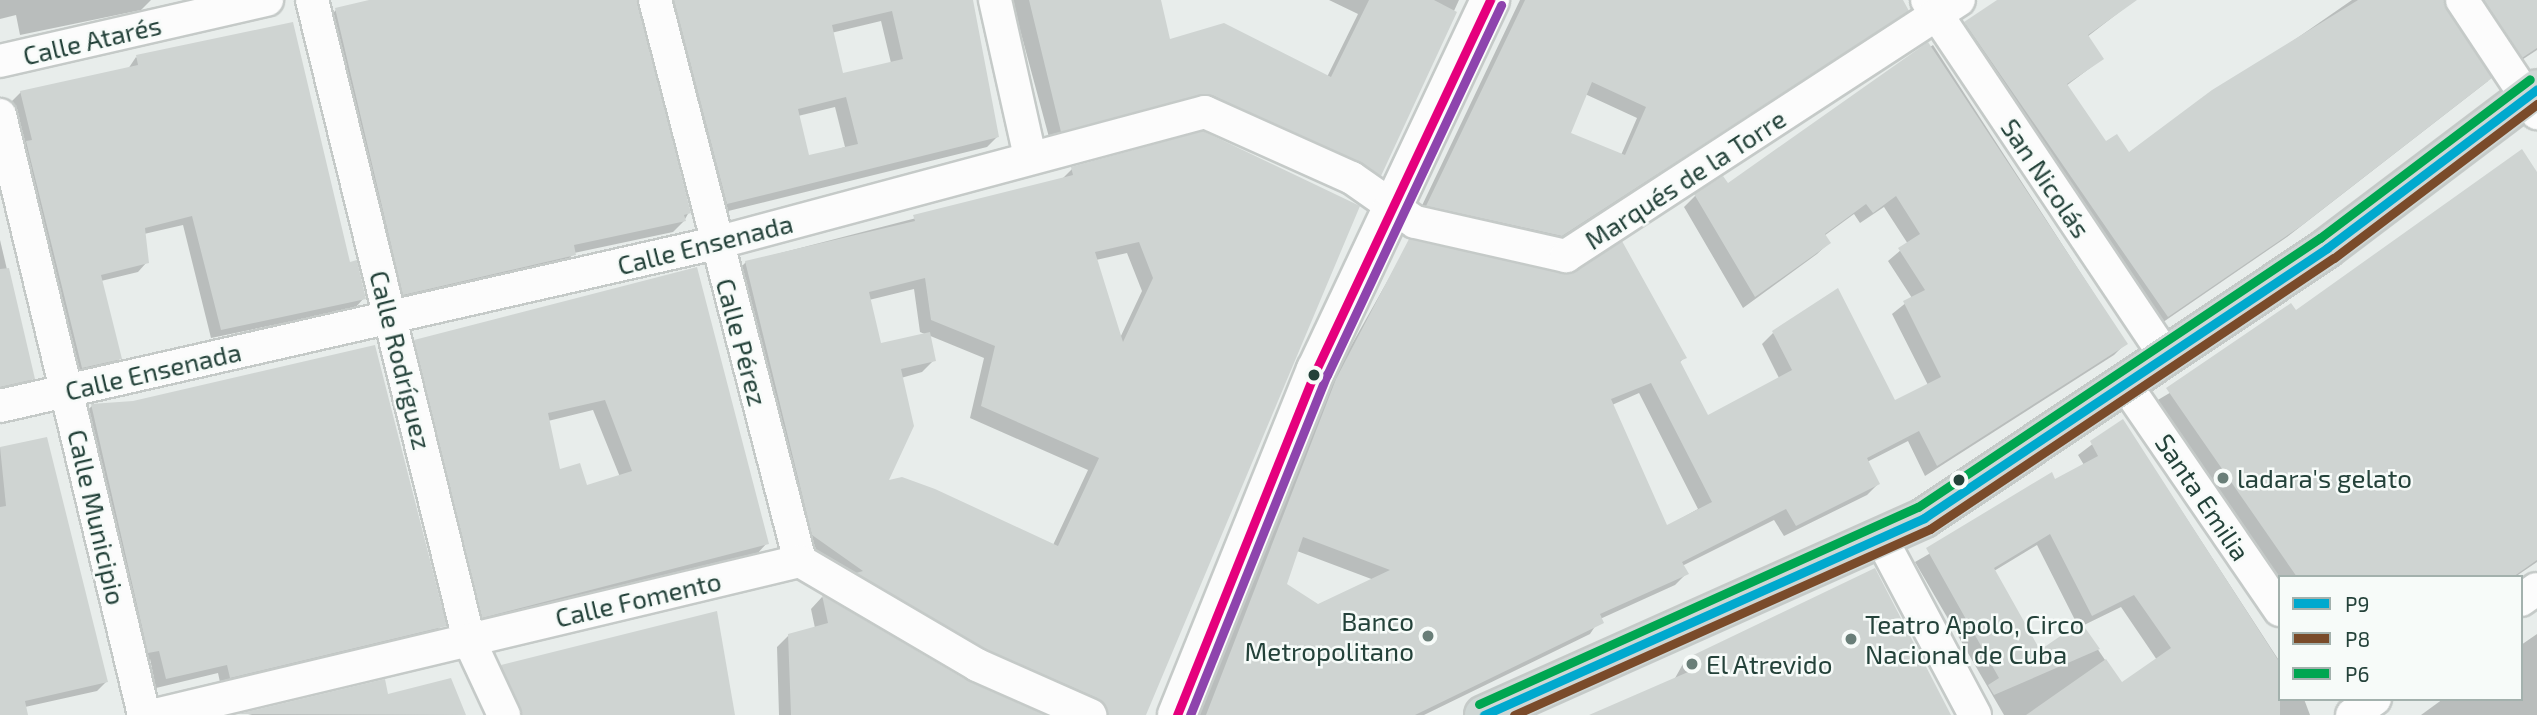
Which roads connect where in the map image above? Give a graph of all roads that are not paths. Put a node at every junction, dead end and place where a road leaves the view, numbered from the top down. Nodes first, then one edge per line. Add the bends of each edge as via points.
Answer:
1 (267, 0) edge
2 (312, 0) edge
3 (655, 0) edge
4 (995, 0) edge
5 (1490, 0) edge
6 (2462, 0) edge
7 (1941, 5) edge
8 (0, 61) edge
9 (2533, 100) edge
10 (0, 115) edge
11 (1030, 157) junction
12 (1391, 202) junction
13 (716, 243) junction
14 (390, 318) junction
15 (2165, 356) junction
16 (2126, 384) junction
17 (67, 390) junction
18 (0, 406) edge
19 (1883, 542) junction
20 (800, 561) junction
21 (2278, 607) edge
22 (469, 640) junction
23 (2372, 701) edge
24 (1503, 711) edge
25 (145, 715) edge
26 (155, 715) edge
27 (504, 715) edge
28 (1090, 715) edge
29 (1177, 715) edge
30 (1975, 715) edge
31 (2352, 715) edge

1 - 8 street, Calle Atarés
2 - 14 street, Calle Rodríguez
3 - 13 street, Calle Pérez
4 - 11 street
5 - 12 main road
6 - 9 street
7 - 12 street, Marqués de la Torre via 1566,256 1415,222
7 - 15 street, San Nicolás
9 - 15 main road via 2327,248
10 - 17 street, Calle Municipio
11 - 12 street, Calle Ensenada via 1213,113
11 - 13 street, Calle Ensenada
12 - 29 main road
13 - 14 street, Calle Ensenada
13 - 20 street, Calle Pérez
14 - 17 street, Calle Ensenada
14 - 22 street, Calle Rodríguez
15 - 16 main road
16 - 19 main road
16 - 21 street, Santa Emilia
17 - 18 street, Calle Ensenada
17 - 25 street, Calle Municipio
19 - 24 main road
19 - 30 street
20 - 22 street, Calle Fomento
20 - 28 street via 977,665
22 - 26 street, Calle Fomento
22 - 27 street, Calle Rodríguez
23 - 31 street

